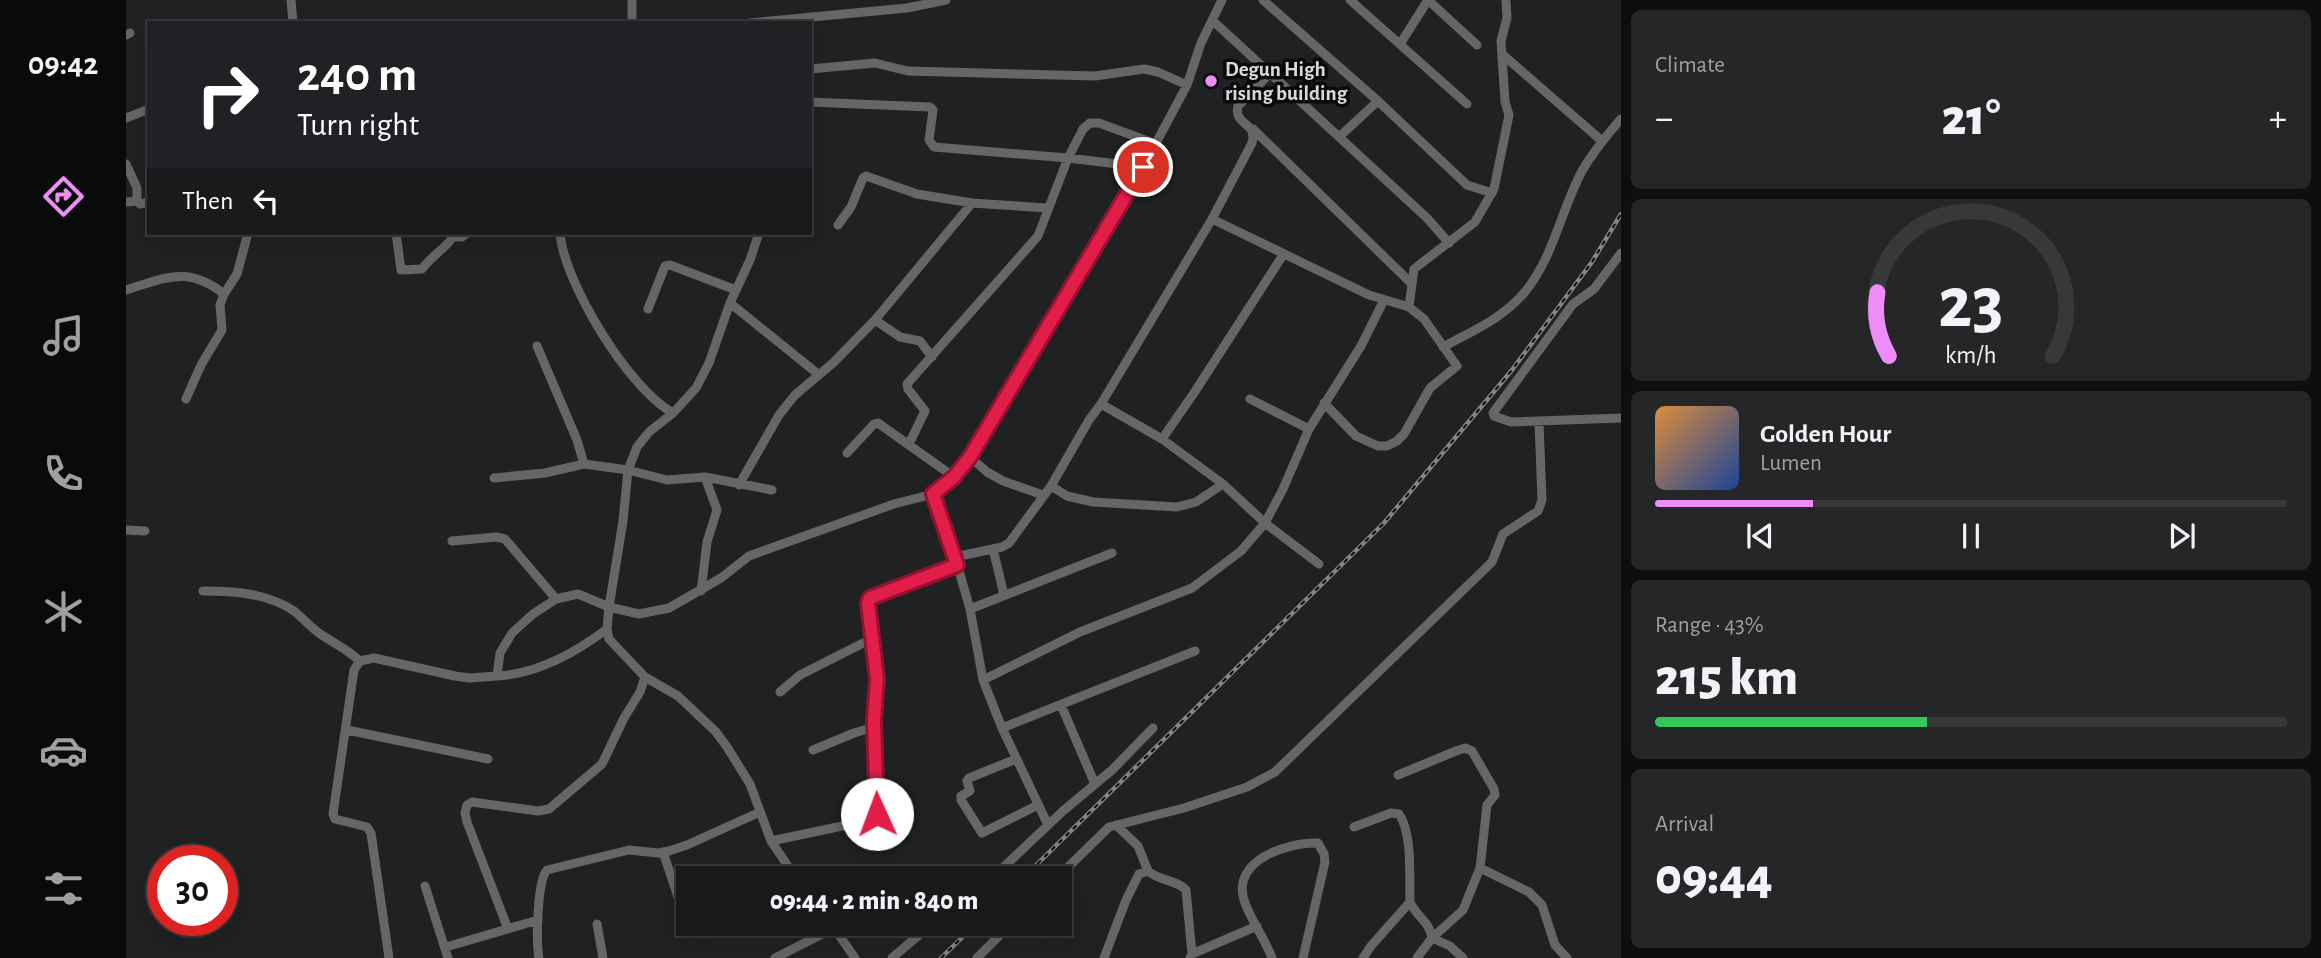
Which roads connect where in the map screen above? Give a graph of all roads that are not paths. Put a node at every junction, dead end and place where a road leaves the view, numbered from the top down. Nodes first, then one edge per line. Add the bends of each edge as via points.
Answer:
1 (291, 0) edge
2 (632, 0) edge
3 (946, 0) edge
4 (1222, 0) edge
5 (1263, 0) edge
6 (1350, 0) edge
7 (1428, 0) edge
8 (1506, 0) edge
9 (1212, 20) junction
10 (293, 21) edge
11 (632, 21) edge
12 (792, 21) edge
13 (1400, 44) junction
14 (1477, 44) dead end
15 (1502, 54) junction
16 (812, 69) edge
17 (1270, 73) junction
18 (1186, 85) junction
19 (1378, 101) junction
20 (812, 102) edge
21 (1467, 104) dead end
22 (147, 110) edge
23 (126, 118) edge
24 (1621, 119) edge
25 (1252, 128) junction
26 (1339, 137) junction
27 (1602, 141) junction
28 (1156, 144) junction
29 (1068, 158) junction
30 (126, 164) edge
31 (1143, 167) junction
32 (1492, 192) junction
33 (137, 201) junction
34 (126, 202) edge
35 (147, 202) edge
36 (972, 203) junction
37 (1047, 208) junction
38 (1212, 219) junction
39 (838, 225) dead end
40 (247, 235) edge
41 (396, 235) edge
42 (464, 235) edge
43 (560, 235) edge
44 (758, 235) edge
45 (1449, 243) junction
46 (1621, 253) edge
47 (1283, 255) junction
48 (1412, 284) junction
49 (126, 289) edge
50 (736, 290) junction
51 (224, 294) junction
52 (1384, 300) junction
53 (730, 303) junction
54 (1409, 307) junction
55 (648, 310) dead end
56 (875, 320) junction
57 (537, 346) dead end
58 (1443, 347) junction
59 (932, 356) junction
60 (818, 374) junction
61 (186, 399) dead end
62 (1250, 399) dead end
63 (1324, 402) junction
64 (1101, 404) junction
65 (673, 413) junction
66 (1621, 418) edge
67 (1539, 422) junction
68 (1309, 429) junction
69 (1162, 439) junction
70 (909, 444) junction
71 (846, 453) dead end
72 (970, 457) junction
73 (584, 464) junction
74 (628, 470) junction
75 (705, 477) junction
76 (954, 477) junction
77 (494, 478) dead end
78 (1223, 484) junction
79 (739, 485) junction
80 (1051, 486) junction
81 (772, 490) dead end
82 (933, 494) junction
83 (1043, 495) junction
84 (1265, 523) junction
85 (126, 530) edge
86 (145, 531) dead end
87 (452, 541) dead end
88 (993, 549) junction
89 (1112, 553) dead end
90 (956, 561) junction
91 (1319, 564) dead end
92 (203, 591) dead end
93 (701, 591) junction
94 (1004, 594) junction
95 (556, 598) junction
96 (609, 607) junction
97 (970, 609) junction
98 (607, 629) junction
99 (873, 638) junction
100 (1195, 651) dead end
101 (359, 660) junction
102 (497, 676) junction
103 (645, 677) junction
104 (983, 680) junction
105 (780, 692) dead end
106 (1061, 705) junction
107 (874, 727) junction
108 (1002, 728) junction
109 (1153, 728) dead end
110 (347, 730) junction
111 (813, 750) dead end
112 (1016, 759) junction
113 (488, 760) dead end
114 (1398, 775) dead end
115 (1095, 784) junction
116 (1038, 805) junction
117 (760, 812) junction
118 (1048, 825) junction
119 (1116, 825) junction
120 (1354, 827) dead end
121 (771, 841) junction
122 (663, 852) junction
123 (787, 866) edge
124 (1005, 866) edge
125 (1069, 866) edge
126 (1480, 868) junction
127 (1148, 871) junction
128 (425, 886) dead end
129 (676, 891) edge
130 (1410, 902) junction
131 (538, 920) junction
132 (597, 924) dead end
133 (1257, 926) junction
134 (509, 929) junction
135 (814, 936) edge
136 (839, 936) edge
137 (918, 936) edge
138 (999, 936) edge
139 (1432, 938) junction
140 (446, 947) junction
141 (1191, 956) edge
142 (389, 958) edge
143 (448, 958) edge
144 (539, 958) edge
145 (603, 958) edge
146 (775, 958) edge
147 (855, 958) edge
148 (892, 958) edge
149 (977, 958) edge
150 (1104, 958) edge
151 (1272, 958) edge
152 (1303, 958) edge
153 (1363, 958) edge
154 (1417, 958) edge
155 (1463, 958) edge
156 (1567, 958) edge

1 - 10 street
2 - 11 street
3 - 12 street
4 - 9 street
5 - 19 street
6 - 13 street
7 - 13 street
7 - 14 street
8 - 15 street
9 - 17 street
9 - 18 street
13 - 21 street
15 - 27 street
15 - 32 street via 1509,114
16 - 18 street via 875,63 908,71 1095,76 1144,69
17 - 25 street via 1238,106 1239,119
17 - 26 street
18 - 28 street
19 - 26 street
19 - 32 street via 1467,185
20 - 29 street via 930,107 933,147
22 - 23 street
24 - 27 street
25 - 38 street via 1252,143
25 - 48 street
26 - 45 street
27 - 58 street via 1582,172 1546,257 1525,292 1498,318
28 - 29 street via 1090,123
28 - 31 street
29 - 31 street
29 - 37 street
30 - 33 street via 137,188
31 - 72 street
32 - 45 street via 1475,222
33 - 34 street
33 - 35 street
36 - 37 street
36 - 39 street via 917,194 866,176
36 - 56 street
37 - 59 street via 1038,236
38 - 47 street
38 - 64 street
40 - 51 street via 237,274
41 - 42 street via 401,270 422,269 453,237
43 - 65 street via 574,279 611,350 659,405
44 - 50 street
45 - 48 street via 1414,269
46 - 67 street via 1594,289 1573,304 1493,413 1511,422
47 - 52 street
47 - 69 street
48 - 54 street
49 - 51 street via 183,275
50 - 53 street
50 - 55 street via 665,266
51 - 61 street via 222,330
52 - 54 street
52 - 63 street
53 - 60 street
53 - 65 street via 703,375
54 - 58 street via 1424,319
56 - 59 street via 900,337 920,341
56 - 60 street
57 - 73 street
58 - 63 street via 1457,366 1430,387 1404,434 1387,446 1356,436
59 - 70 street via 907,384 925,411
60 - 79 street via 779,415
62 - 68 street
63 - 68 street
64 - 69 street
64 - 80 street
65 - 74 street via 637,447
66 - 67 street
67 - 119 street via 1542,500 1538,512 1503,534 1492,562 1275,772 1247,787 1184,808
68 - 84 street
69 - 78 street
70 - 71 street via 878,423
70 - 76 street
72 - 76 street
72 - 83 street via 1003,481
73 - 74 street
73 - 77 street
74 - 75 street via 667,480
74 - 96 street
75 - 79 street
75 - 93 street via 717,510 707,541
76 - 82 street
78 - 80 street via 1196,502 1178,507 1093,502 1067,496
78 - 84 street
79 - 81 street
80 - 83 street
82 - 90 street
82 - 93 street via 749,556
83 - 88 street via 1009,543
84 - 91 street
84 - 104 street via 1241,551 1192,588 1080,632
85 - 86 street
87 - 95 street via 505,539
88 - 90 street
88 - 94 street
89 - 94 street
90 - 97 street
90 - 99 street via 870,598
92 - 101 street via 253,594 275,601
93 - 96 street via 646,614
94 - 97 street
95 - 96 street via 578,594
95 - 102 street via 512,633 500,653
96 - 98 street
97 - 104 street
98 - 102 street via 562,658
98 - 103 street via 609,639
99 - 105 street via 800,675
99 - 107 street via 877,679
100 - 106 street
101 - 102 street via 374,658 469,678
101 - 110 street
103 - 117 street via 678,696 716,732 750,784
103 - 134 street via 602,764 549,808 467,805 467,822
104 - 108 street
106 - 108 street
106 - 115 street
107 - 111 street
107 - 121 street via 875,818
108 - 112 street
109 - 115 street
110 - 113 street
110 - 142 street via 333,814 335,819 367,827 371,833
112 - 116 street
112 - 116 street via 969,778 971,791 961,800 982,833
114 - 126 street via 1465,748 1472,751 1495,795 1487,805
115 - 118 street
116 - 118 street
117 - 121 street
117 - 122 street
118 - 124 street
119 - 125 street
119 - 127 street via 1138,846
120 - 130 street via 1399,814 1407,838
121 - 123 street
122 - 129 street
122 - 131 street via 629,850 547,870
126 - 139 street via 1463,910
126 - 156 street via 1529,892 1542,905 1555,945
127 - 141 street via 1186,890
127 - 150 street via 1139,874
128 - 140 street
130 - 139 street via 1429,925
130 - 153 street
131 - 134 street
131 - 144 street
132 - 145 street
133 - 141 street
133 - 151 street
133 - 152 street via 1244,902 1249,868 1284,849 1318,844 1325,862
134 - 140 street
135 - 146 street
136 - 147 street
137 - 148 street
138 - 149 street
139 - 154 street
139 - 155 street
140 - 143 street

